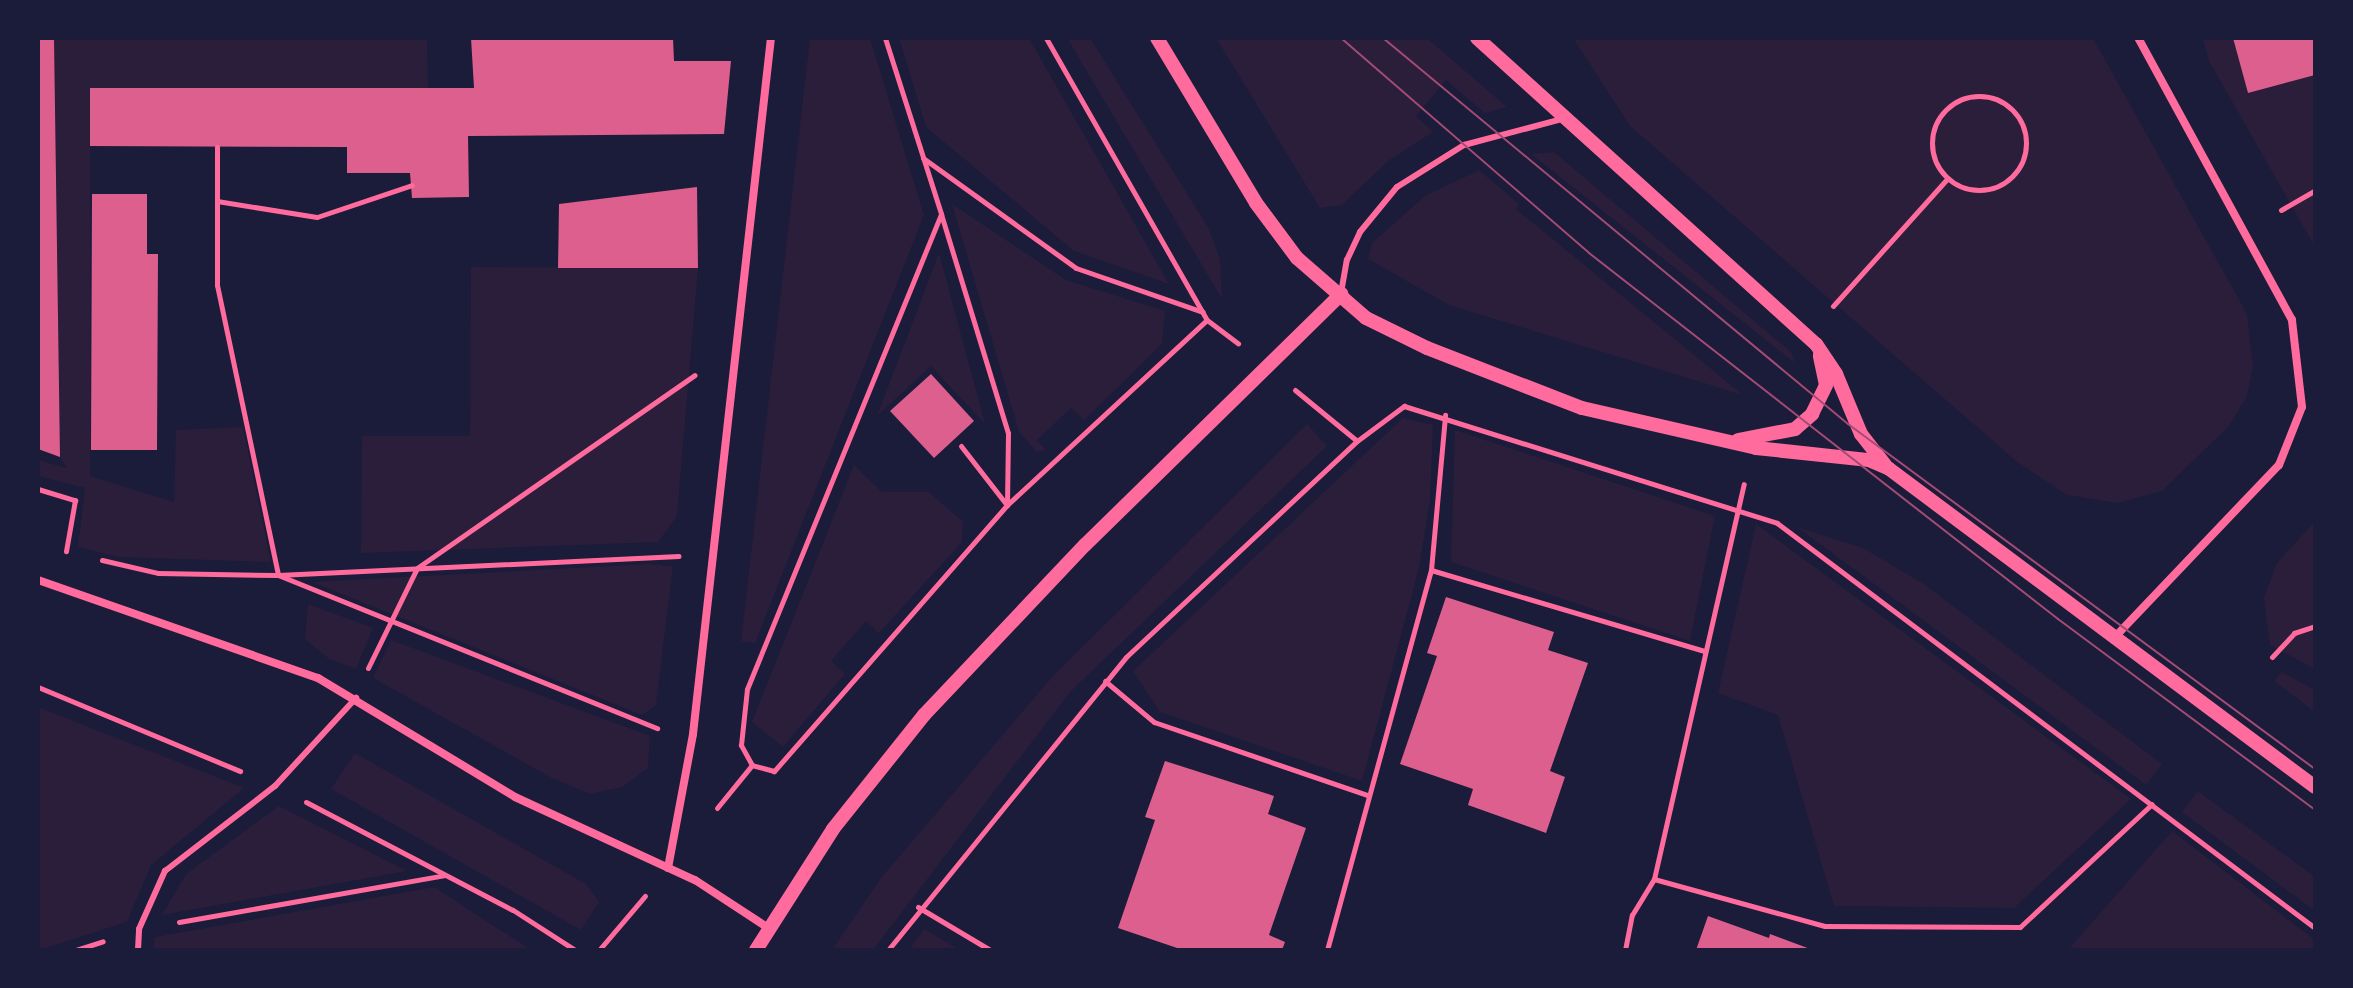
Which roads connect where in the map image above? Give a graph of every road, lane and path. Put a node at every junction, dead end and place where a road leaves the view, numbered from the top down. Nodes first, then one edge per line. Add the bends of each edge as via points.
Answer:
1 (771, 38) edge
2 (885, 38) edge
3 (1046, 38) edge
4 (1157, 38) edge
5 (1477, 38) edge
6 (2138, 38) edge
7 (1562, 119) junction
8 (217, 147) dead end
9 (923, 158) junction
10 (1946, 180) junction
11 (412, 185) dead end
12 (2315, 190) edge
13 (217, 201) junction
14 (2281, 210) dead end
15 (941, 214) junction
16 (1341, 294) junction
17 (1829, 310) dead end
18 (1203, 312) junction
19 (1207, 320) junction
20 (1816, 344) junction
21 (1270, 369) junction
22 (702, 370) dead end
23 (1445, 415) junction
24 (1357, 441) junction
25 (1722, 441) junction
26 (961, 446) dead end
27 (1888, 468) junction
28 (38, 489) edge
29 (1007, 505) junction
30 (1736, 510) junction
31 (82, 556) dead end
32 (684, 556) dead end
33 (97, 559) dead end
34 (417, 568) junction
35 (1431, 570) junction
36 (278, 575) junction
37 (38, 580) edge
38 (387, 623) junction
39 (2315, 626) edge
40 (2114, 638) junction
41 (1705, 651) junction
42 (2272, 657) dead end
43 (1105, 681) junction
44 (38, 687) edge
45 (356, 698) junction
46 (693, 734) junction
47 (741, 745) junction
48 (275, 786) junction
49 (2315, 787) edge
50 (1367, 795) junction
51 (2152, 804) junction
52 (668, 868) junction
53 (446, 875) junction
54 (1654, 879) junction
55 (918, 907) junction
56 (2315, 928) edge
57 (139, 929) junction
58 (771, 929) junction
59 (76, 950) edge
60 (138, 950) edge
61 (575, 950) edge
62 (756, 950) edge
63 (888, 950) edge
64 (990, 950) edge
65 (1327, 950) edge
66 (1625, 950) edge

1 - 46 street
2 - 9 path
3 - 18 path
4 - 16 street via 1256,203 1297,258
5 - 7 street
6 - 40 street via 2292,320 2302,407 2279,465
7 - 16 lane via 1464,145 1406,180 1360,232 1347,260
7 - 20 street
8 - 13 path
9 - 15 path
9 - 18 path via 1076,268
10 - 10 path via 1972,191 1997,188 2017,173 2027,151 2026,139 2024,126 2009,106 1987,96 1962,98 1943,113 1932,135 1935,161
10 - 17 path
11 - 13 path via 317,217
12 - 14 path
13 - 36 path via 217,285
15 - 29 path via 1008,433
15 - 47 path via 747,689
16 - 21 street
16 - 25 street via 1366,318 1396,335 1507,381 1582,408
18 - 19 path
19 - 21 path
19 - 29 path
20 - 25 street via 1826,385 1812,414 1795,429 1769,437
20 - 27 street via 1836,374 1861,434
21 - 24 path
21 - 58 street via 1085,545 924,715 833,829
22 - 34 path
23 - 24 path via 1404,406
23 - 30 path
23 - 35 path
24 - 43 path
25 - 27 street via 1869,460
26 - 29 path
27 - 40 street
28 - 31 path via 75,500 66,552
29 - 47 path via 774,771 752,765
30 - 41 path
30 - 51 path via 1777,523
32 - 34 path
33 - 36 path via 158,573
34 - 36 path
34 - 38 path
35 - 41 path
35 - 50 path
36 - 38 path
37 - 45 street via 275,659
38 - 45 path
38 - 46 path via 660,729
39 - 42 path via 2294,633
40 - 49 street
41 - 54 path
43 - 50 path via 1154,722
43 - 55 path
44 - 48 path
45 - 48 lane
45 - 52 street via 515,797
46 - 47 path
46 - 52 street
48 - 53 path
48 - 57 lane via 165,871
50 - 65 path
51 - 54 path via 2020,927 1825,926
51 - 56 path
52 - 58 street
53 - 57 path
53 - 61 path
54 - 66 path via 1632,915
55 - 63 path
55 - 64 path
57 - 59 path
57 - 60 lane
58 - 62 street

